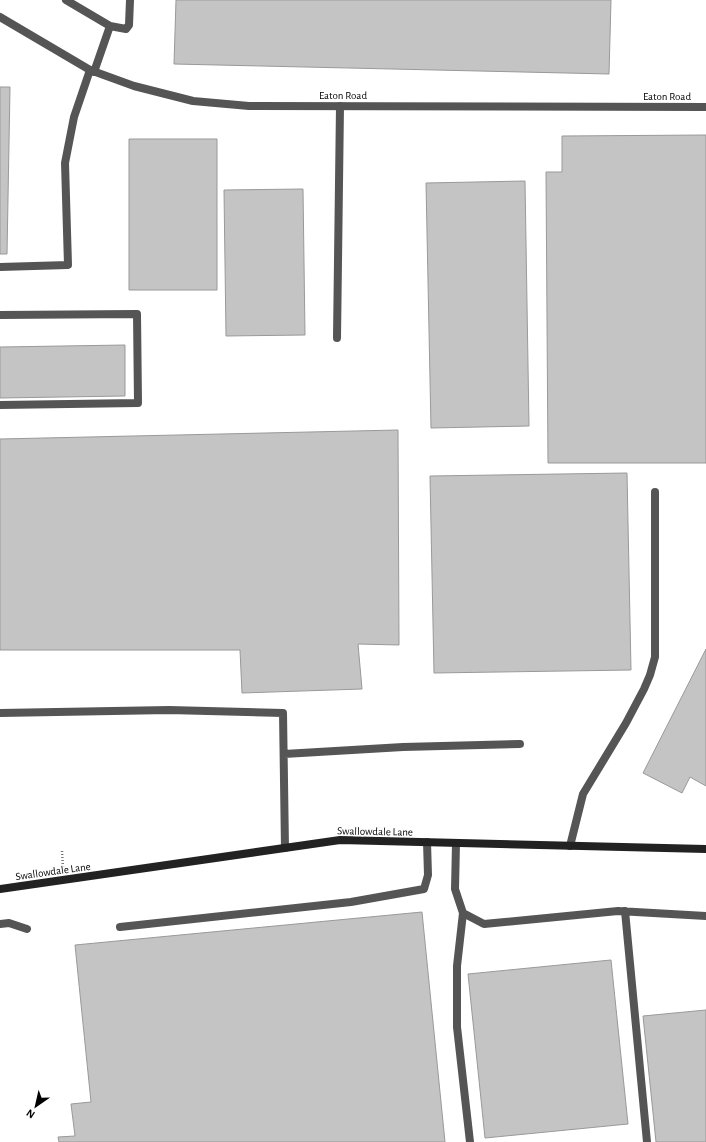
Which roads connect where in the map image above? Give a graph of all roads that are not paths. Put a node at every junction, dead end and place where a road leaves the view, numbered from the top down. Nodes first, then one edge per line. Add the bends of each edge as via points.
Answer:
1 (66, 0) edge
2 (130, 0) edge
3 (0, 17) edge
4 (110, 26) junction
5 (92, 71) junction
6 (340, 106) junction
7 (706, 107) edge
8 (0, 267) edge
9 (0, 315) edge
10 (337, 338) dead end
11 (0, 405) edge
12 (655, 492) dead end
13 (0, 713) edge
14 (520, 744) dead end
15 (284, 754) junction
16 (427, 842) junction
17 (456, 843) junction
18 (570, 846) junction
19 (285, 848) junction
20 (706, 849) edge
21 (0, 889) edge
22 (625, 911) junction
23 (463, 913) junction
24 (706, 916) edge
25 (0, 924) edge
26 (120, 927) dead end
27 (27, 930) dead end
28 (470, 1142) edge
29 (647, 1142) edge

1 - 4 street
2 - 4 street via 128,28
3 - 5 street, Eaton Road
4 - 5 street
5 - 6 street, Eaton Road via 134,86 193,101 249,106
5 - 8 street via 74,116 65,163 68,265
6 - 7 street, Eaton Road
6 - 10 street
9 - 11 street via 137,314 138,403
12 - 18 street via 655,657 644,689 583,794
13 - 15 street via 169,710 283,713
14 - 15 street
15 - 19 street
16 - 17 street, Swallowdale Lane
16 - 19 street, Swallowdale Lane via 340,840
16 - 26 street via 428,875 424,889 351,902
17 - 18 street, Swallowdale Lane
17 - 23 street via 455,889
18 - 20 street, Swallowdale Lane
19 - 21 street, Swallowdale Lane
22 - 23 street via 484,924
22 - 24 street
22 - 29 street
23 - 28 street via 456,966 457,1027
25 - 27 street via 9,923

